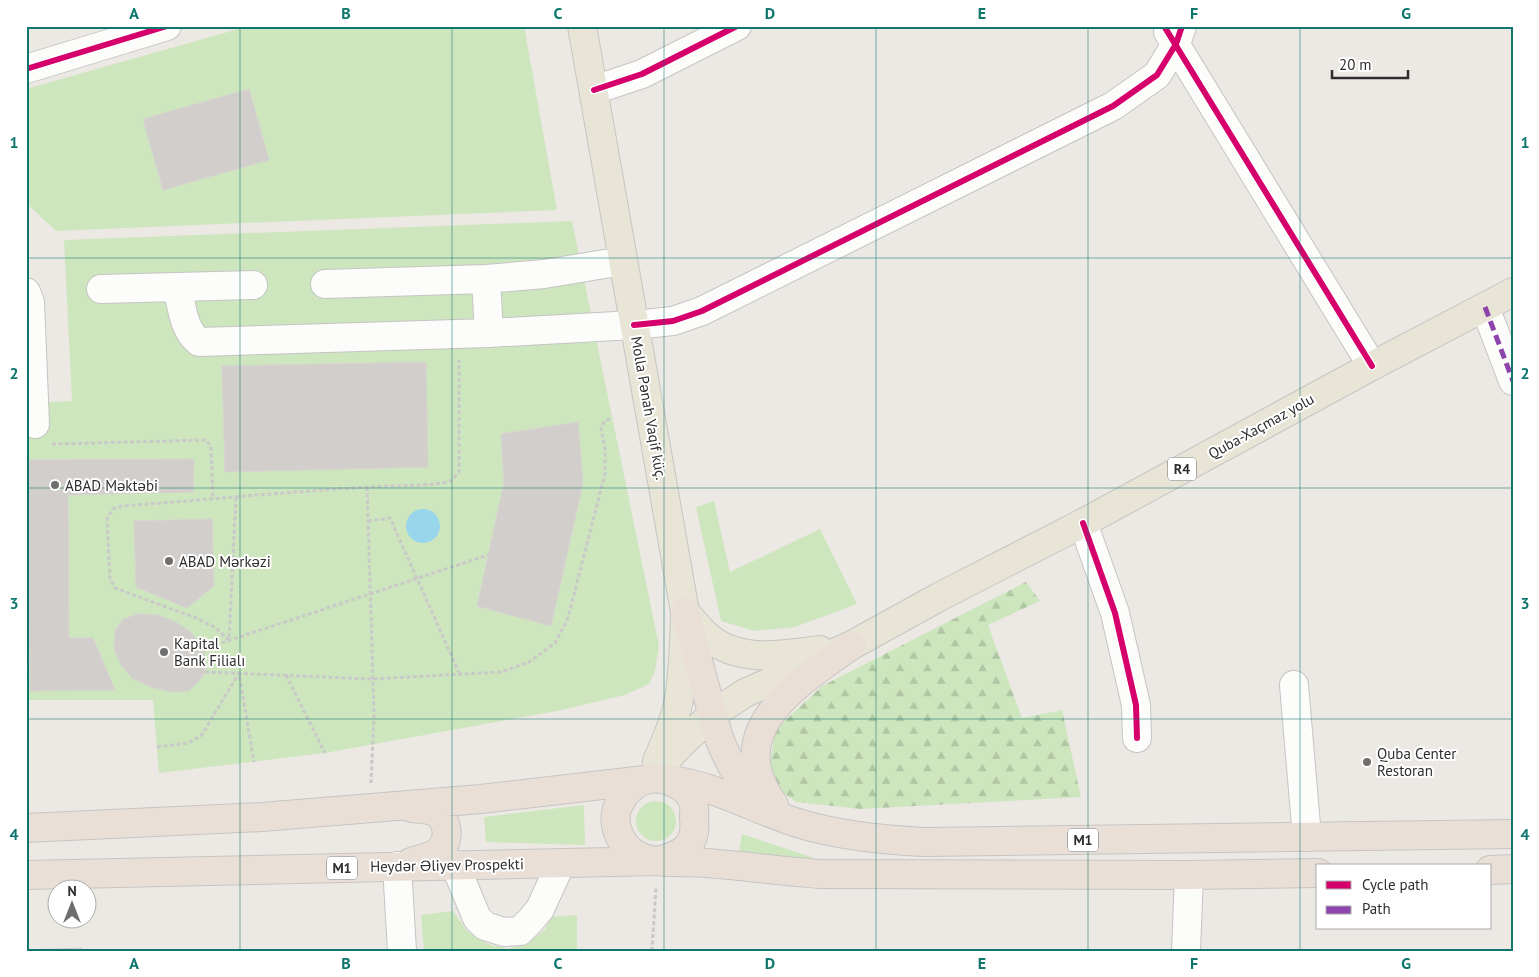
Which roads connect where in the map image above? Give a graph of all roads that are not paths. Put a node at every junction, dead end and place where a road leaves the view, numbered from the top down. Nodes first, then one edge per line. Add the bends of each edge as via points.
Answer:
1 (167, 26) edge
2 (582, 26) edge
3 (737, 26) edge
4 (1174, 32) edge
5 (26, 69) edge
6 (594, 90) junction
7 (623, 261) junction
8 (486, 279) junction
9 (325, 284) dead end
10 (253, 285) dead end
11 (177, 287) junction
12 (101, 289) dead end
13 (26, 292) edge
14 (1513, 292) edge
15 (1485, 307) junction
16 (634, 325) junction
17 (489, 333) junction
18 (1372, 366) junction
19 (1513, 381) edge
20 (35, 424) road end
21 (1083, 523) junction
22 (685, 612) junction
23 (852, 645) junction
24 (1294, 685) dead end
25 (712, 714) junction
26 (1137, 738) dead end
27 (756, 743) junction
28 (656, 779) junction
29 (729, 784) junction
30 (382, 808) junction
31 (784, 818) junction
32 (26, 828) edge
33 (695, 833) junction
34 (1513, 834) edge
35 (1307, 837) junction
36 (658, 861) junction
37 (560, 863) junction
38 (455, 865) junction
39 (397, 866) junction
40 (1513, 869) edge
41 (1492, 870) edge
42 (1316, 873) edge
43 (26, 875) edge
44 (1189, 876) junction
45 (402, 951) edge
46 (1186, 951) edge

1 - 5 street
2 - 6 main road, Molla Pənah Vaqif küç.
3 - 6 street via 642,74
4 - 16 street via 1157,75 1114,106 702,311 673,321
4 - 18 street
6 - 7 main road, Molla Pənah Vaqif küç.
7 - 8 street via 544,274
7 - 16 main road, Molla Pənah Vaqif küç.
8 - 9 street
8 - 17 street
10 - 11 street
11 - 12 street
11 - 17 street via 187,327 199,342
13 - 20 street via 30,302
14 - 15 main road, Quba-Xaçmaz yolu / R4
15 - 18 main road, Quba-Xaçmaz yolu / R4
15 - 19 street
16 - 17 street
16 - 22 main road, Molla Pənah Vaqif küç.
18 - 21 main road, Quba-Xaçmaz yolu / R4
21 - 23 main road, Quba-Xaçmaz yolu / R4
21 - 26 street via 1115,613 1136,705
22 - 23 main road via 706,636 729,650 747,655 772,656
22 - 25 highway
22 - 28 main road, Molla Pənah Vaqif küç. via 678,705
23 - 25 main road, Quba-Xaçmaz yolu via 745,693
23 - 27 highway via 784,697 760,728
24 - 35 street
25 - 28 main road, Quba-Xaçmaz yolu via 680,745
25 - 29 highway via 724,750
27 - 29 highway
27 - 31 highway via 759,778
28 - 29 highway, M1
28 - 30 highway, M1
28 - 33 highway via 675,783 686,791 693,802
28 - 36 highway via 637,784 625,794 617,806 615,822 628,849 640,857
29 - 31 highway, M1
29 - 33 highway
30 - 32 highway, M1
30 - 39 highway via 426,809 436,812 446,827 445,844 439,851
31 - 35 highway, M1 via 842,834 925,842
33 - 36 highway via 682,851
34 - 35 highway, M1
36 - 37 highway, Heydər Əliyev Prospekti / M1
36 - 44 highway, M1 via 820,874
37 - 38 highway, Heydər Əliyev Prospekti / M1
37 - 38 street via 540,909 520,931 504,932 485,926 477,918
38 - 39 highway, Heydər Əliyev Prospekti / M1
39 - 43 highway, Heydər Əliyev Prospekti / M1
39 - 45 street
40 - 41 highway
42 - 44 highway, M1
44 - 46 street

